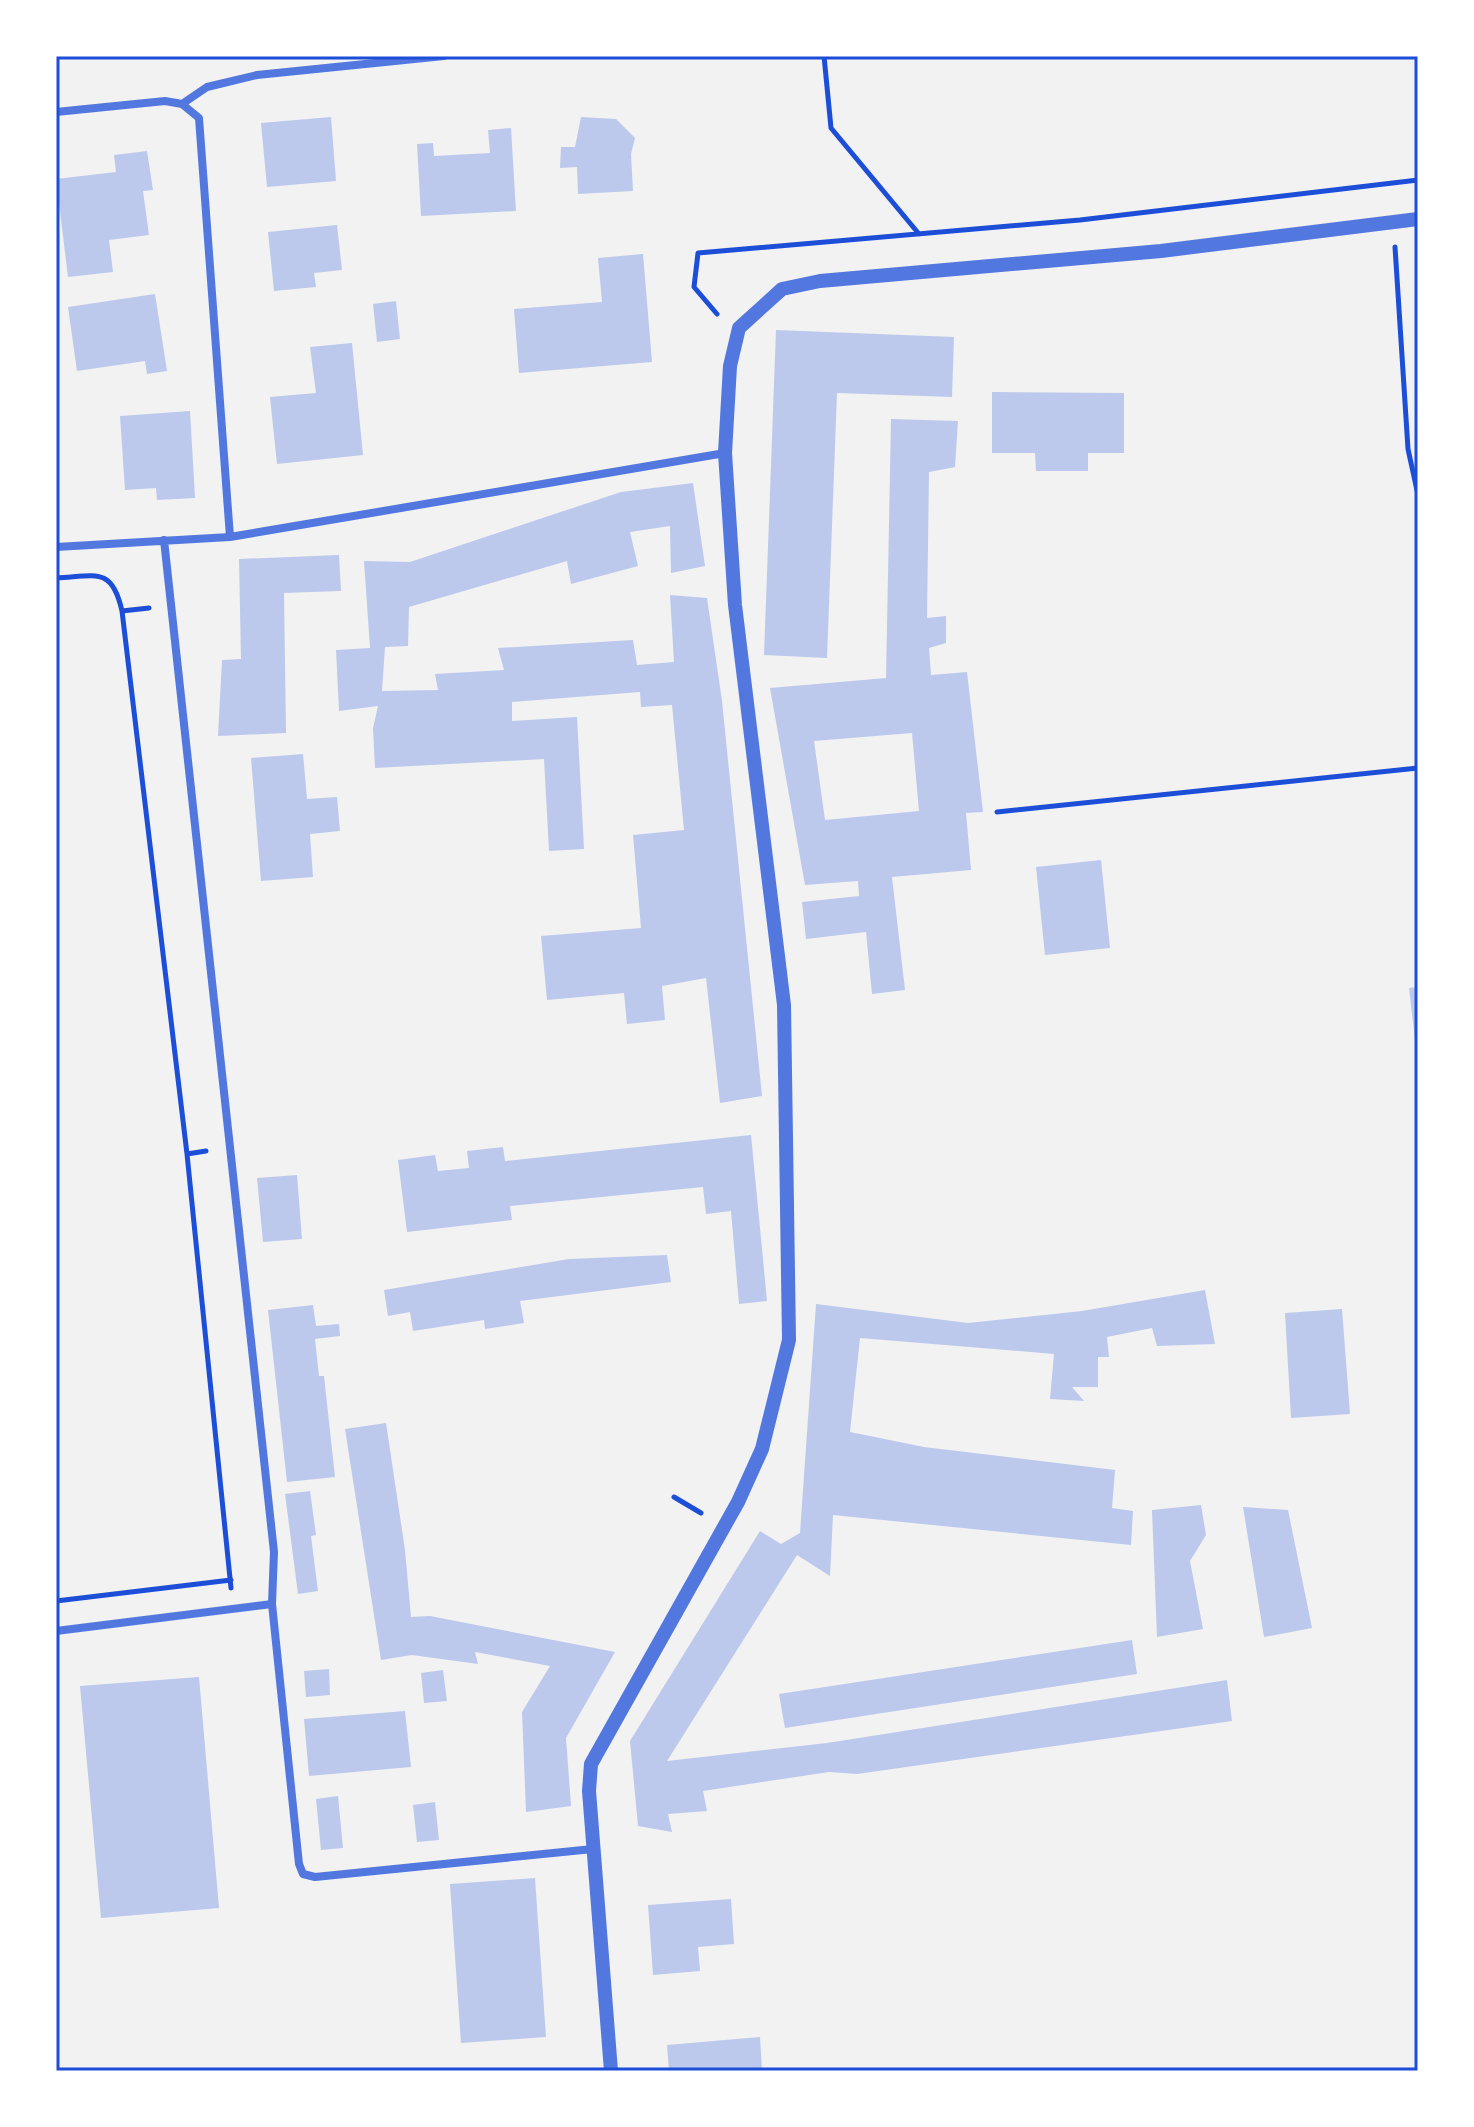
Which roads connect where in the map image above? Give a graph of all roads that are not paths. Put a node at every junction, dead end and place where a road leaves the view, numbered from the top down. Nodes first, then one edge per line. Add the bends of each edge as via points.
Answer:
1 (444, 56) edge
2 (182, 104) junction
3 (56, 112) edge
4 (1418, 219) edge
5 (725, 453) junction
6 (230, 537) junction
7 (164, 540) junction
8 (56, 547) edge
9 (272, 1604) junction
10 (56, 1631) edge
11 (593, 1849) junction
12 (611, 2071) edge

1 - 2 street via 257,75 207,87
2 - 3 street via 165,101
2 - 6 street via 199,118 202,131
4 - 5 street via 782,289 739,328 730,366
5 - 6 street
5 - 11 street via 735,605 784,1005 789,1340 762,1449 738,1502 591,1764
6 - 7 street
7 - 8 street
7 - 9 street via 274,1552
9 - 10 street
9 - 11 street via 303,1874 315,1877
11 - 12 street

